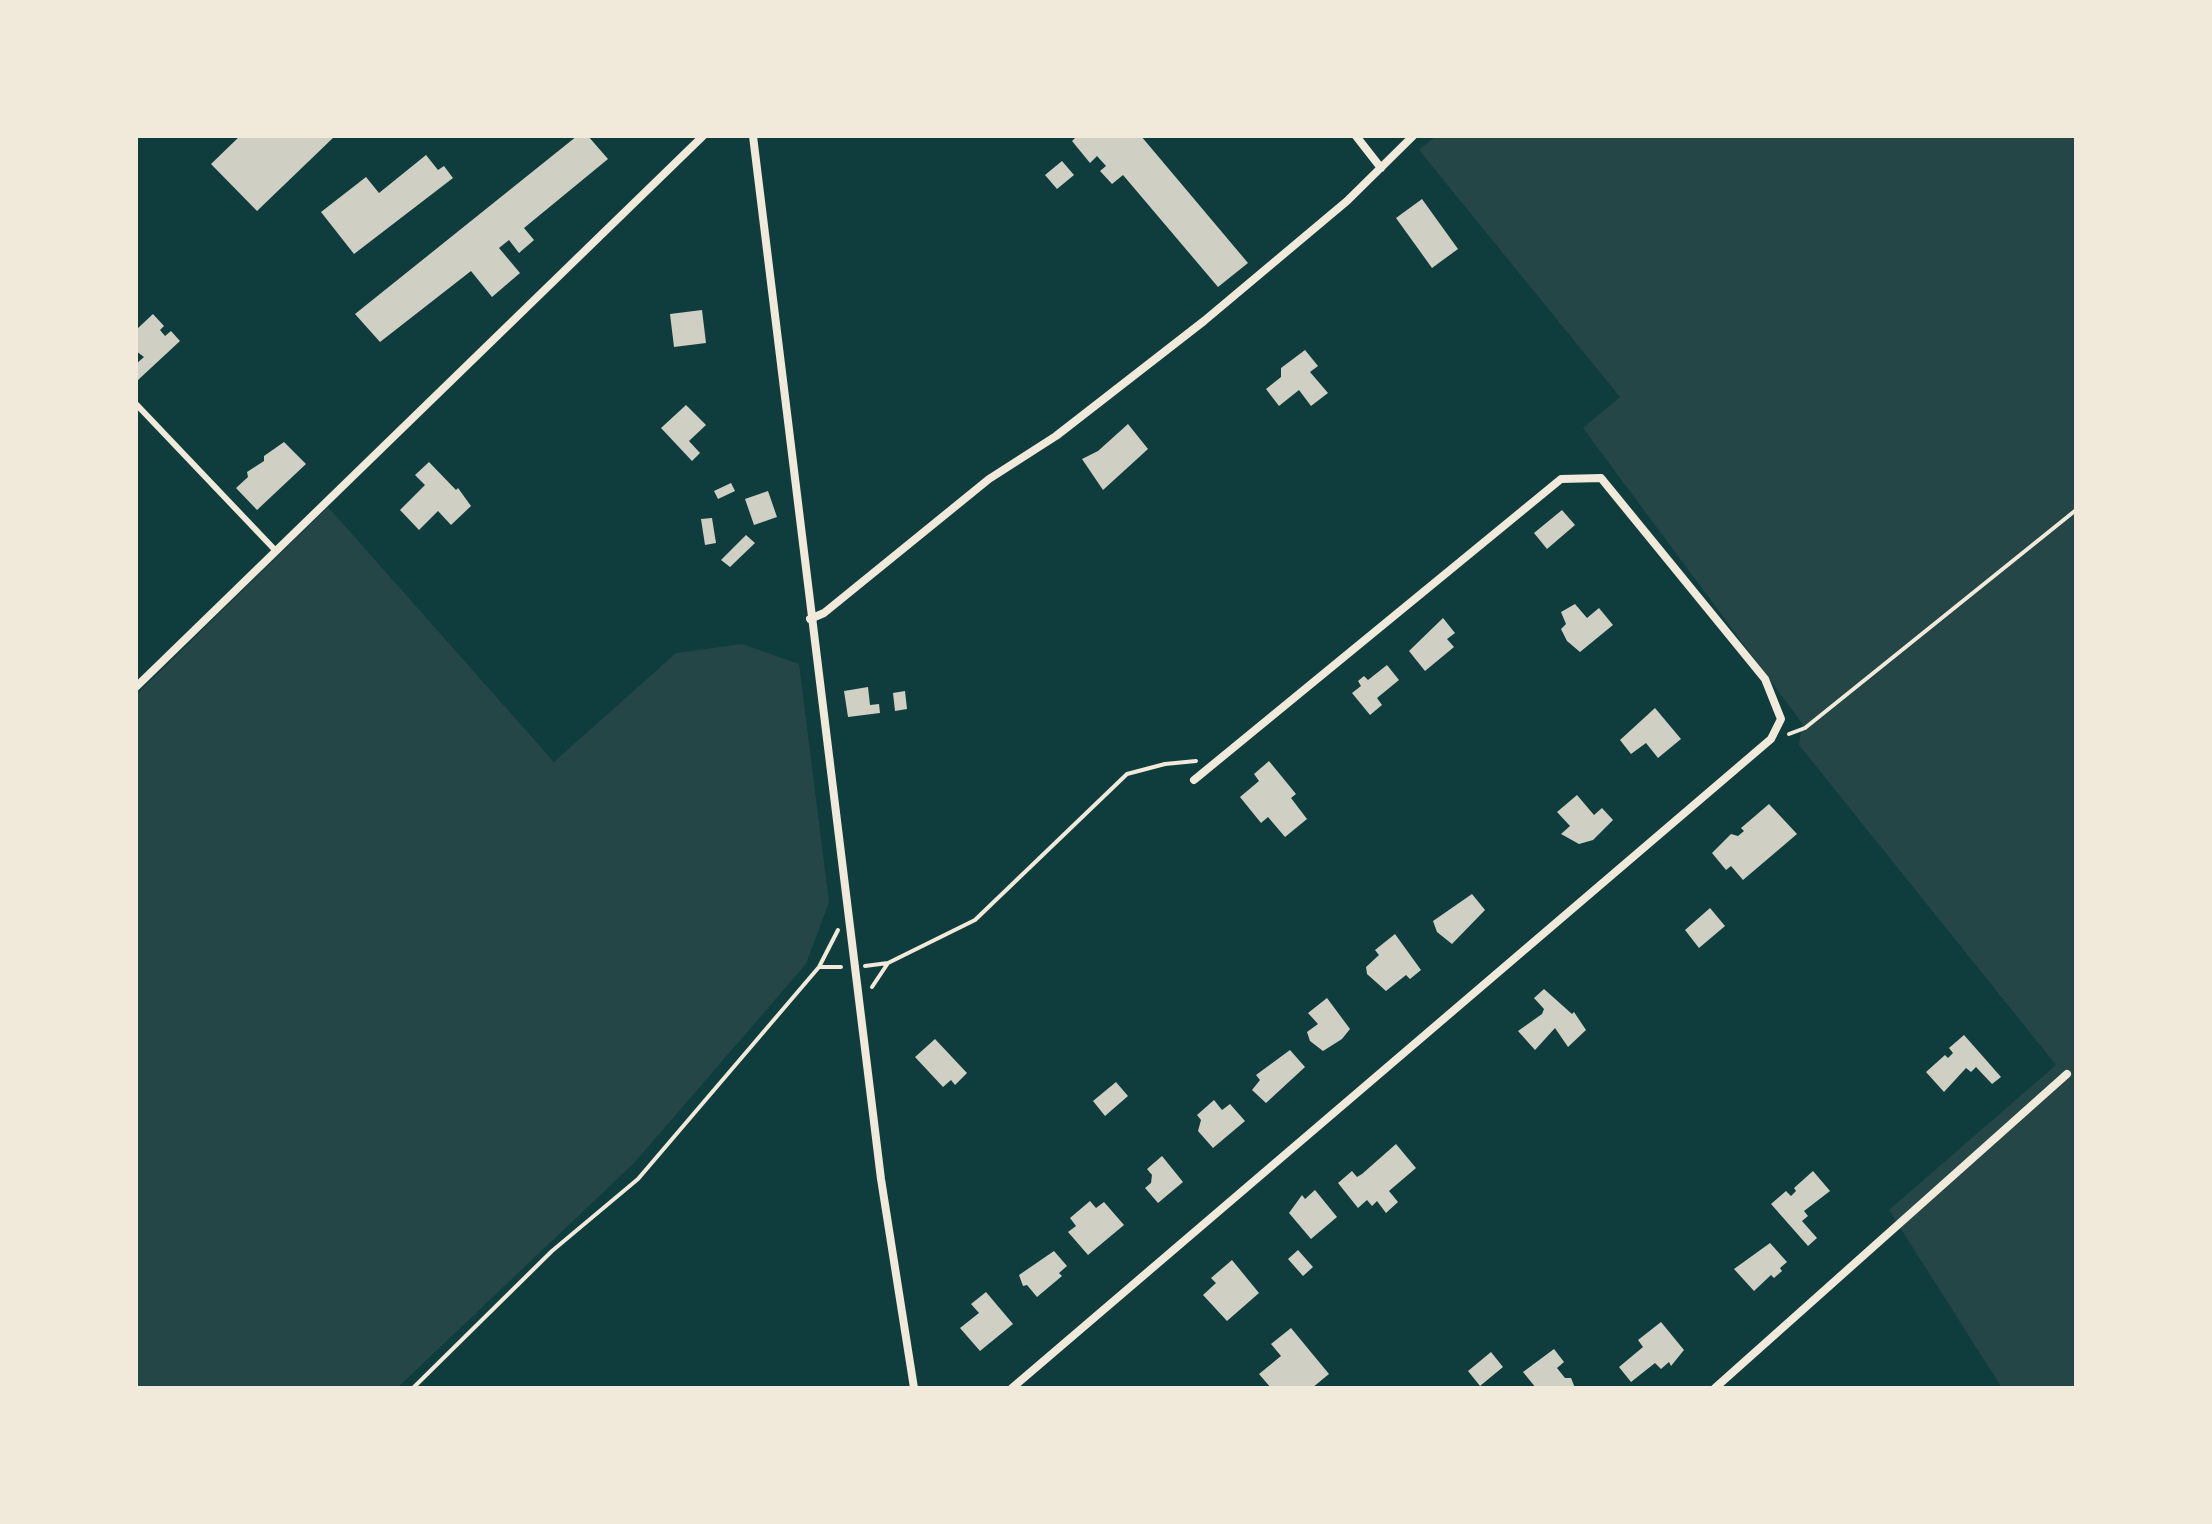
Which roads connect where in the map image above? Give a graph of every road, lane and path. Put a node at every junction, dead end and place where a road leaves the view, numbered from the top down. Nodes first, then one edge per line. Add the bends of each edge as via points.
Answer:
1 (703, 136) edge
2 (753, 136) edge
3 (1356, 136) edge
4 (1413, 136) edge
5 (1381, 168) junction
6 (136, 404) edge
7 (2076, 510) edge
8 (275, 550) junction
9 (810, 619) junction
10 (136, 687) edge
11 (1771, 739) junction
12 (1219, 759) junction
13 (1194, 780) dead end
14 (848, 910) junction
15 (860, 1006) junction
16 (2067, 1074) dead end
17 (413, 1388) edge
18 (914, 1388) edge
19 (1012, 1388) edge
20 (1715, 1388) edge

1 - 8 street
2 - 9 street
3 - 5 street
4 - 5 street
5 - 9 street via 1204,321
6 - 8 lane
7 - 11 path via 1805,728
8 - 10 street
9 - 14 street
11 - 12 street via 1781,719 1765,679 1601,478 1561,479
11 - 19 street
12 - 13 street
12 - 15 path via 1127,774 975,920 888,963
14 - 15 street
14 - 17 path via 819,967 638,1179 552,1251
15 - 18 street
16 - 20 street

